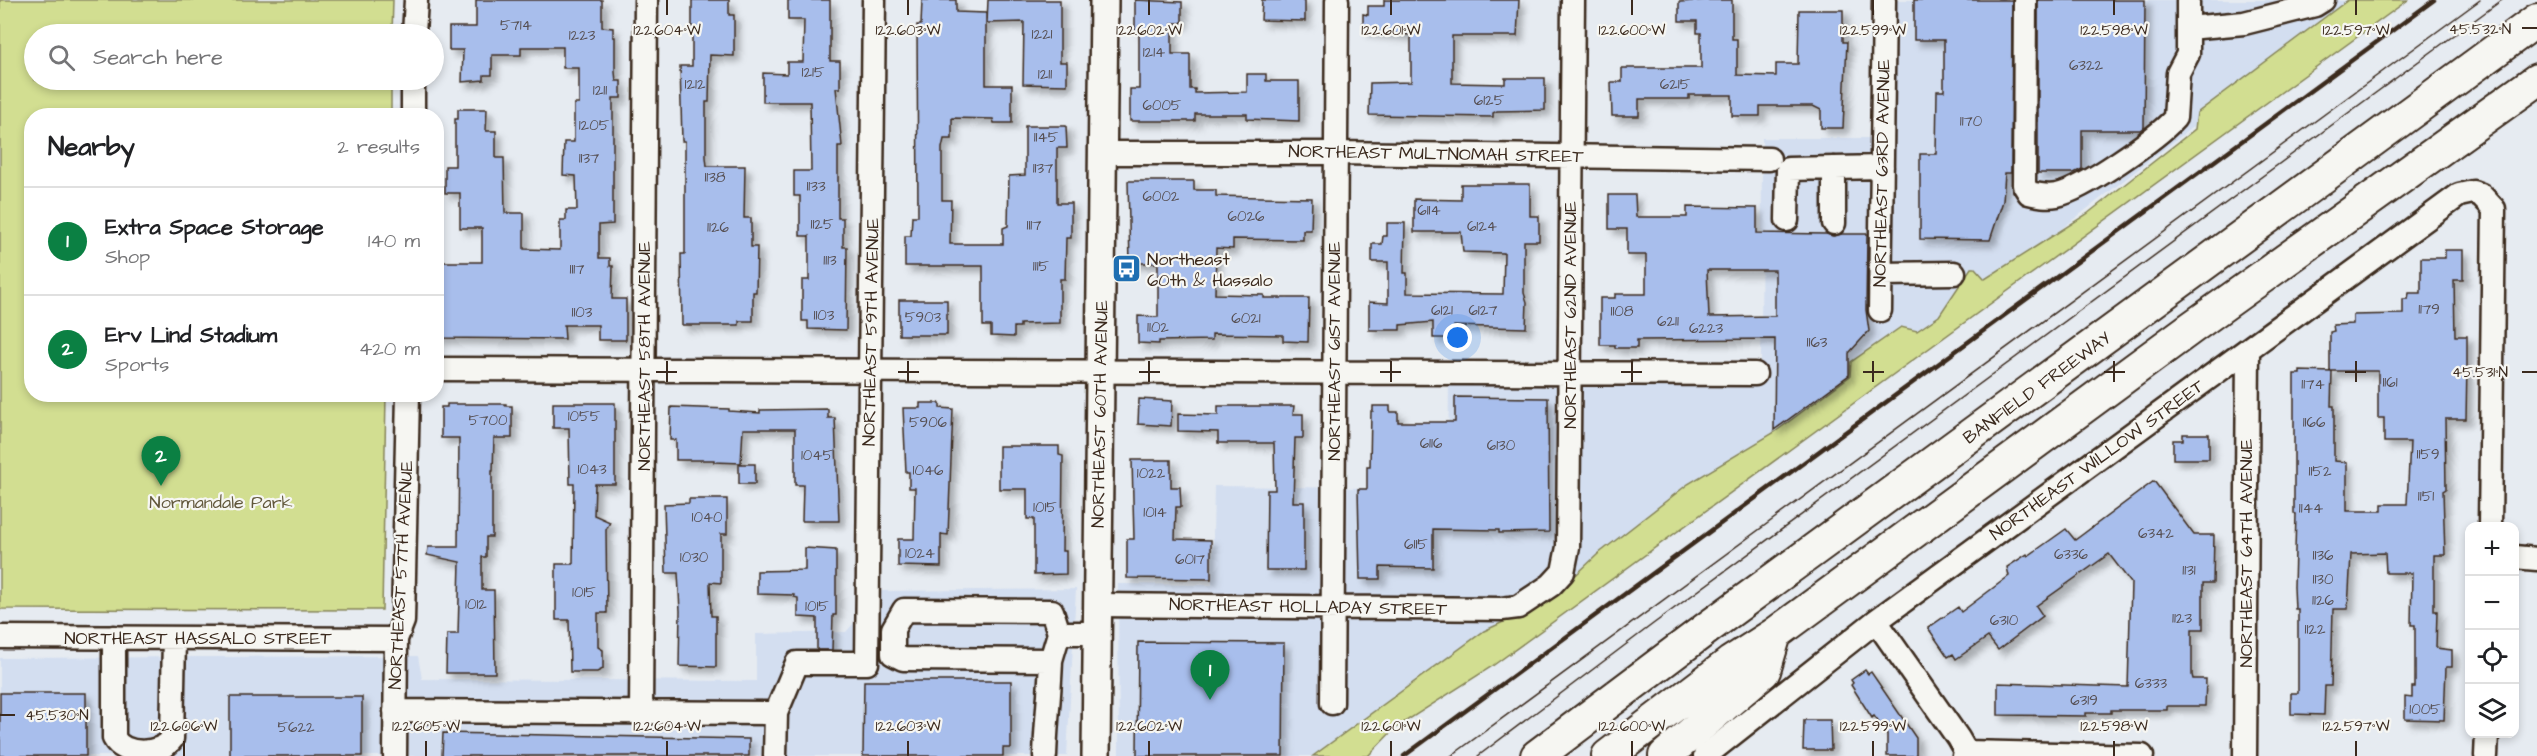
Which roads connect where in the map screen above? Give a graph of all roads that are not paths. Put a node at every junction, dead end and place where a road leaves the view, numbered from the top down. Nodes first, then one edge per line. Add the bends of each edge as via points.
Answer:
1 (416, 0) edge
2 (646, 0) edge
3 (874, 0) edge
4 (1104, 0) edge
5 (1337, 0) edge
6 (1574, 0) edge
7 (1884, 0) edge
8 (2025, 0) edge
9 (2188, 0) edge
10 (2323, 0) edge
11 (2537, 20) edge
12 (415, 24) edge
13 (2188, 28) junction
14 (2531, 86) edge
15 (413, 90) edge
16 (412, 108) edge
17 (1103, 153) junction
18 (1334, 153) junction
19 (1571, 156) junction
20 (1769, 159) dead end
21 (1882, 167) junction
22 (1834, 168) junction
23 (1787, 220) dead end
24 (1834, 224) dead end
25 (1954, 273) dead end
26 (1881, 274) junction
27 (1880, 310) dead end
28 (2248, 350) junction
29 (444, 369) edge
30 (644, 370) junction
31 (870, 371) junction
32 (1100, 371) junction
33 (1334, 374) junction
34 (1569, 374) junction
35 (1755, 374) dead end
36 (408, 402) edge
37 (2490, 522) edge
38 (2519, 557) edge
39 (2537, 559) edge
40 (1098, 605) junction
41 (1518, 607) joint
42 (1332, 608) junction
43 (1876, 621) junction
44 (1059, 633) junction
45 (1098, 633) junction
46 (1775, 634) junction
47 (0, 637) edge
48 (114, 637) junction
49 (174, 638) junction
50 (396, 639) junction
51 (1051, 660) junction
52 (1332, 703) dead end
53 (395, 711) junction
54 (641, 712) junction
55 (776, 712) junction
56 (2487, 738) edge
57 (1965, 754) edge
58 (395, 756) edge
59 (775, 756) edge
60 (1045, 756) edge
61 (1096, 756) edge
62 (1536, 756) edge
63 (1608, 756) edge
64 (1665, 756) edge
65 (1705, 756) edge
66 (2142, 756) edge
67 (2245, 756) edge
68 (2486, 756) edge

1 - 12 street
2 - 30 street, NORTHEAST 58TH AVENUE
3 - 31 street, NORTHEAST 59TH AVENUE
4 - 17 main road, NORTHEAST 60TH AVENUE
5 - 18 street, NORTHEAST 61ST AVENUE
6 - 19 street, NORTHEAST 62ND AVENUE
7 - 21 street, NORTHEAST 63RD AVENUE
8 - 13 street via 2024,185 2029,193 2039,196 2057,195 2090,181 2175,118 2178,74 2188,54
9 - 13 street
10 - 13 street via 2315,6 2244,23
11 - 62 highway, BANFIELD FREEWAY
14 - 46 highway via 2191,328
15 - 16 street
17 - 18 street, NORTHEAST MULTNOMAH STREET
17 - 32 main road, NORTHEAST 60TH AVENUE
18 - 19 street, NORTHEAST MULTNOMAH STREET
18 - 33 street, NORTHEAST 61ST AVENUE
19 - 20 street, NORTHEAST MULTNOMAH STREET
19 - 34 street, NORTHEAST 62ND AVENUE
21 - 22 street
21 - 26 street, NORTHEAST 63RD AVENUE
22 - 23 street via 1788,169
22 - 24 street
25 - 26 street
26 - 27 street, NORTHEAST 63RD AVENUE
28 - 37 street, NORTHEAST WILLOW STREET via 2459,195 2481,195 2494,209
28 - 43 street, NORTHEAST WILLOW STREET
28 - 67 street, NORTHEAST 64TH AVENUE
29 - 30 street
30 - 31 street
30 - 54 street, NORTHEAST 58TH AVENUE
31 - 32 street
31 - 55 street, NORTHEAST 59TH AVENUE via 867,663 797,663
32 - 33 street
32 - 40 main road, NORTHEAST 60TH AVENUE
33 - 34 street
33 - 42 street, NORTHEAST 61ST AVENUE
34 - 35 street
34 - 41 street, NORTHEAST 62ND AVENUE via 1568,548 1563,572
36 - 50 street, NORTHEAST 57TH AVENUE via 402,621
38 - 39 street
40 - 42 street, NORTHEAST HOLLADAY STREET
40 - 45 main road, NORTHEAST 60TH AVENUE
41 - 42 street, NORTHEAST HOLLADAY STREET
42 - 52 street, NORTHEAST 61ST AVENUE
43 - 57 street
43 - 65 street, NORTHEAST WILLOW STREET
44 - 45 street
44 - 51 street
44 - 51 street via 1052,611 904,610 893,629 893,654 903,659
45 - 61 main road, NORTHEAST 60TH AVENUE
46 - 63 highway via 1730,663
46 - 64 highway via 1764,671
47 - 48 street, NORTHEAST HASSALO STREET
48 - 49 street, NORTHEAST HASSALO STREET
48 - 49 street via 114,738 128,754 158,754 172,739
49 - 50 street, NORTHEAST HASSALO STREET
50 - 53 street, NORTHEAST 57TH AVENUE
51 - 60 street
53 - 54 street
53 - 58 street, NORTHEAST 57TH AVENUE
54 - 55 street
55 - 59 street
56 - 68 street
57 - 66 street

